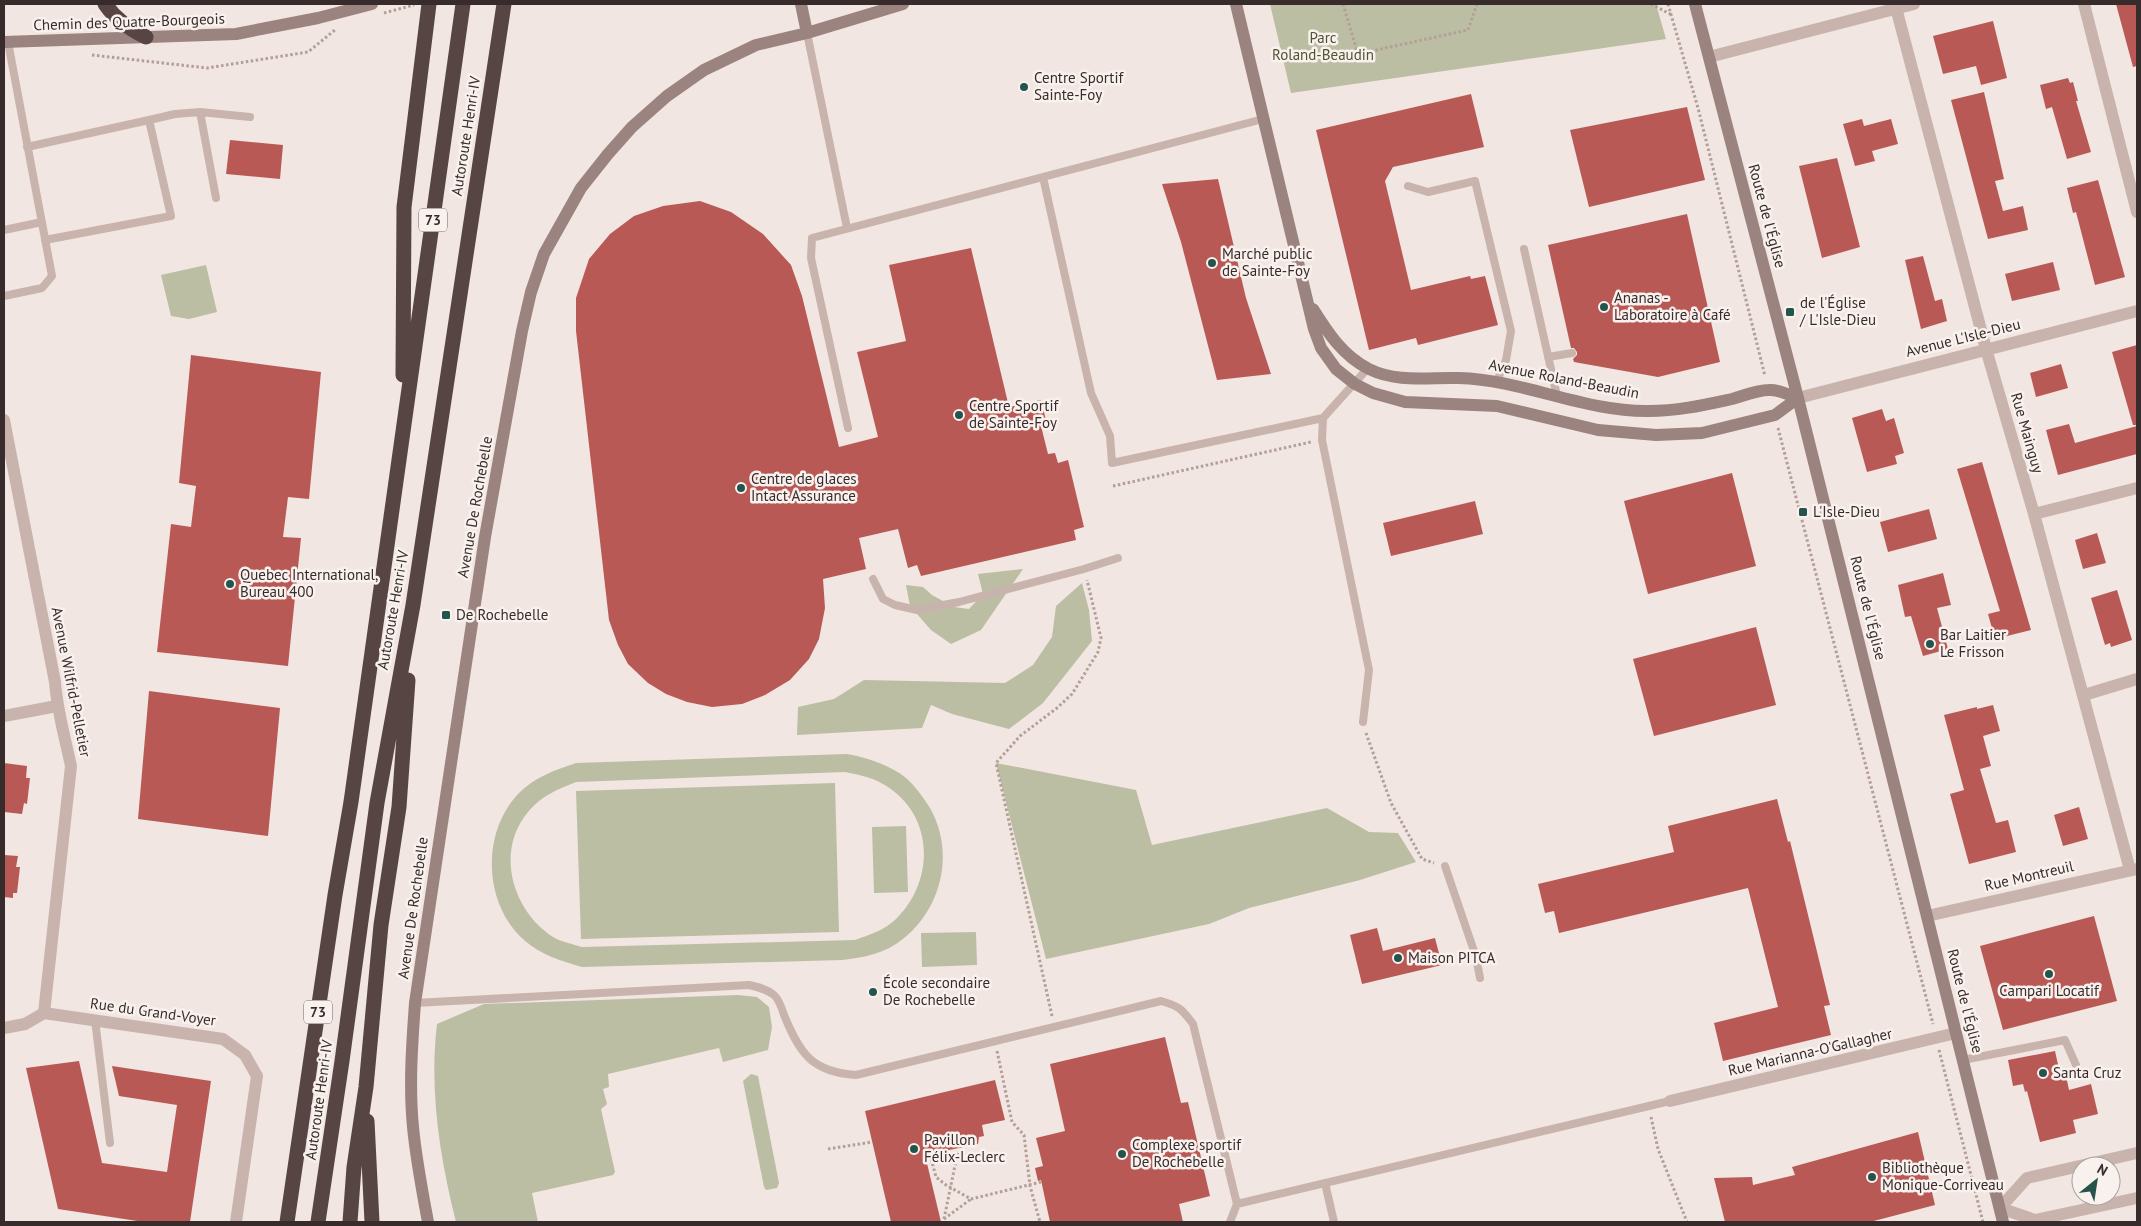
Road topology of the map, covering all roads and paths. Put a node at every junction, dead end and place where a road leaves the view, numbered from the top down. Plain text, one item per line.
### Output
1 (105, 4) edge
2 (417, 4) edge
3 (429, 4) edge
4 (463, 4) edge
5 (504, 4) edge
6 (801, 4) edge
7 (903, 4) edge
8 (1236, 4) edge
9 (1343, 4) edge
10 (1477, 4) edge
11 (1651, 4) edge
12 (1668, 4) edge
13 (1695, 4) edge
14 (1914, 4) edge
15 (2084, 4) edge
16 (1896, 6) edge
17 (375, 10) edge
18 (1672, 15) junction
19 (338, 27) dead end
20 (807, 33) junction
21 (146, 38) junction
22 (6, 42) edge
23 (91, 55) dead end
24 (1709, 57) junction
25 (200, 112) junction
26 (250, 117) dead end
27 (1263, 119) junction
28 (149, 120) junction
29 (27, 147) junction
30 (1043, 177) junction
31 (1408, 186) dead end
32 (216, 198) dead end
33 (2137, 212) edge
34 (42, 222) junction
35 (847, 228) junction
36 (4, 230) edge
37 (45, 240) junction
38 (1524, 249) dead end
39 (4, 296) edge
40 (1307, 301) junction
41 (2137, 311) edge
42 (1986, 349) junction
43 (1572, 354) dead end
44 (1548, 357) junction
45 (1368, 368) junction
46 (1497, 382) junction
47 (1355, 384) junction
48 (1769, 390) junction
49 (1557, 396) junction
50 (1798, 398) junction
51 (1775, 415) junction
52 (1322, 418) junction
53 (4, 420) edge
54 (848, 428) dead end
55 (402, 436) junction
56 (1322, 440) junction
57 (1113, 486) dead end
58 (2137, 488) edge
59 (2034, 514) junction
60 (1118, 558) dead end
61 (1084, 569) junction
62 (873, 579) dead end
63 (413, 605) junction
64 (2137, 679) edge
65 (2084, 695) junction
66 (57, 706) junction
67 (4, 716) edge
68 (1363, 722) joint
69 (1445, 866) joint
70 (2134, 869) edge
71 (1927, 916) junction
72 (1480, 978) dead end
73 (416, 1003) junction
74 (44, 1013) junction
75 (95, 1020) junction
76 (1054, 1027) junction
77 (4, 1028) edge
78 (1956, 1033) junction
79 (1936, 1039) junction
80 (994, 1040) junction
81 (1963, 1060) junction
82 (2076, 1066) dead end
83 (366, 1087) junction
84 (1670, 1101) joint
85 (1648, 1106) junction
86 (872, 1142) dead end
87 (110, 1144) dead end
88 (828, 1150) dead end
89 (958, 1151) dead end
90 (2137, 1153) edge
91 (930, 1154) dead end
92 (1042, 1182) dead end
93 (1325, 1183) junction
94 (1030, 1186) junction
95 (950, 1188) junction
96 (2137, 1198) edge
97 (971, 1199) junction
98 (1237, 1204) junction
99 (2000, 1208) junction
100 (236, 1222) edge
101 (287, 1222) edge
102 (318, 1222) edge
103 (350, 1222) edge
104 (372, 1222) edge
105 (428, 1222) edge
106 (1040, 1222) edge
107 (1230, 1222) edge
108 (1334, 1222) edge
109 (1687, 1222) edge
110 (1983, 1222) edge
111 (2003, 1222) edge

1 - 21 highway
2 - 17 path
3 - 55 highway
4 - 55 highway, Autoroute Henri-IV / 73
5 - 63 highway, Autoroute Henri-IV / 73
6 - 20 street
7 - 20 street, Avenue De Rochebelle
8 - 27 street, Avenue Roland-Beaudin
9 - 10 path
11 - 18 path
12 - 18 path
13 - 24 street, Route de l'Église
14 - 16 street
15 - 33 street
16 - 24 street
16 - 42 street, Rue Mainguy
17 - 21 street, Chemin des Quatre-Bourgeois
18 - 48 path
19 - 23 path
20 - 35 lane
20 - 73 street, Avenue De Rochebelle
21 - 22 street, Chemin des Quatre-Bourgeois
22 - 29 lane
24 - 50 street, Route de l'Église
25 - 26 lane
25 - 28 lane
25 - 32 lane
27 - 30 lane
27 - 40 street, Avenue Roland-Beaudin
28 - 29 lane
28 - 37 lane
29 - 34 lane
30 - 35 lane
30 - 52 lane
31 - 46 lane
34 - 36 lane
34 - 37 lane
35 - 54 lane
37 - 39 lane
38 - 44 lane
40 - 45 street, Avenue Roland-Beaudin
40 - 47 street, Avenue Roland-Beaudin
41 - 42 street, Avenue L'Isle-Dieu
42 - 50 street, Avenue L'Isle-Dieu
42 - 59 street, Rue Mainguy
43 - 44 lane
44 - 49 lane
45 - 46 street, Avenue Roland-Beaudin
45 - 47 lane
46 - 49 street, Avenue Roland-Beaudin
47 - 51 street, Avenue Roland-Beaudin
47 - 52 lane
48 - 49 street, Avenue Roland-Beaudin
48 - 50 street, Avenue Roland-Beaudin
50 - 51 street, Avenue Roland-Beaudin
50 - 71 street, Route de l'Église
51 - 79 path
52 - 56 lane
53 - 66 street, Avenue Wilfrid-Pelletier
55 - 101 highway, Autoroute Henri-IV / 73
56 - 57 path
56 - 68 lane
58 - 59 street
59 - 65 street, Rue Mainguy
60 - 61 lane
61 - 62 lane
61 - 76 path
63 - 83 highway
63 - 102 highway, Autoroute Henri-IV / 73
64 - 65 street
65 - 70 street, Rue Mainguy
66 - 67 street
66 - 74 street, Avenue Wilfrid-Pelletier
68 - 69 path
69 - 72 lane
70 - 71 street, Rue Montreuil
71 - 78 street, Route de l'Église
73 - 80 lane
73 - 105 street, Avenue De Rochebelle
74 - 75 street, Rue du Grand-Voyer
74 - 77 street
75 - 87 lane
75 - 100 street, Rue du Grand-Voyer
76 - 80 lane
76 - 98 lane
78 - 79 street, Rue Marianna-O'Gallagher
78 - 81 street, Route de l'Église
79 - 84 street, Rue Marianna-O'Gallagher
79 - 110 path
80 - 94 path
81 - 82 lane
81 - 99 street, Route de l'Église
83 - 103 highway
83 - 104 highway
84 - 85 lane
85 - 93 lane
85 - 109 path
86 - 88 path
89 - 95 path
90 - 99 street
91 - 95 path
92 - 94 path
93 - 98 lane
93 - 108 lane
94 - 97 path
94 - 106 path
95 - 97 path
95 - 97 path
96 - 99 street
98 - 107 lane
99 - 111 street, Route de l'Église

